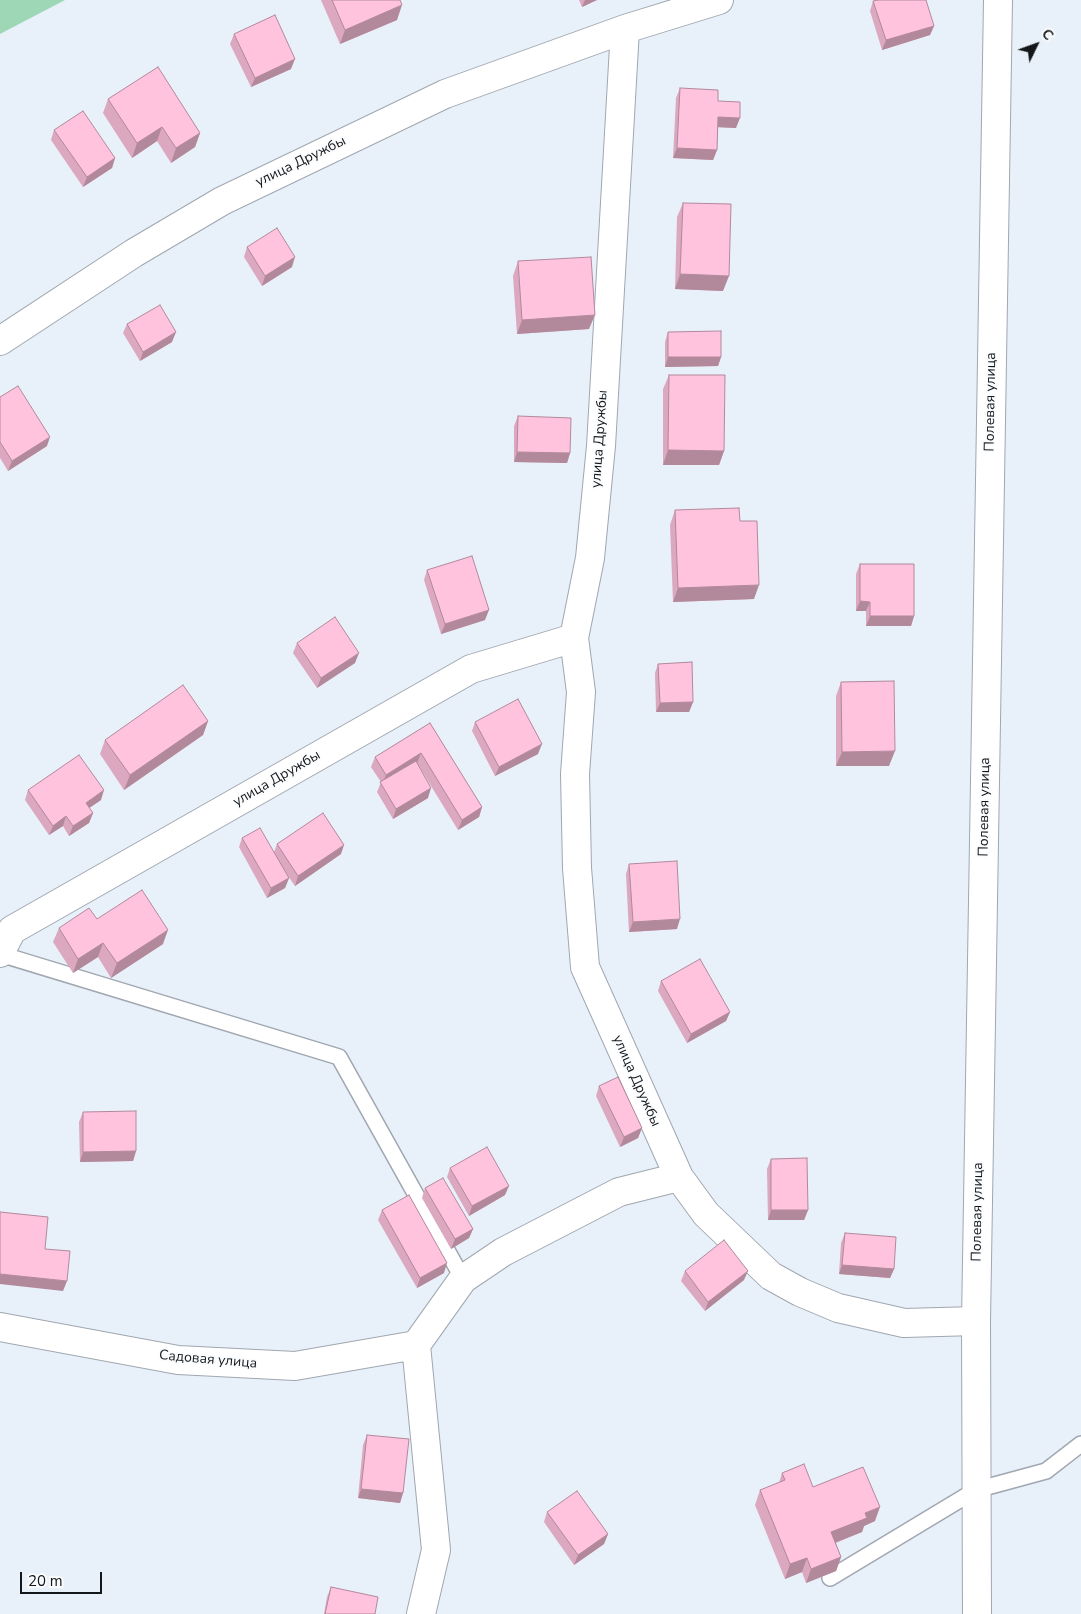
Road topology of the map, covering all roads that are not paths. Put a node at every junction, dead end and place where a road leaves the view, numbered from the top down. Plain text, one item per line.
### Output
1 (719, 0) edge
2 (998, 0) edge
3 (625, 29) junction
4 (0, 341) edge
5 (574, 638) junction
6 (3, 937) edge
7 (679, 1177) junction
8 (464, 1279) junction
9 (976, 1322) junction
10 (0, 1327) edge
11 (416, 1345) junction
12 (1081, 1444) edge
13 (976, 1490) junction
14 (830, 1578) edge
15 (420, 1614) edge
16 (976, 1614) edge

1 - 3 street, улица Дружбы
2 - 9 street, Полевая улица
3 - 4 street, улица Дружбы
3 - 5 street, улица Дружбы
5 - 6 street, улица Дружбы
5 - 7 street, улица Дружбы
6 - 8 lane
7 - 8 street
7 - 9 street, улица Дружбы
8 - 11 street
9 - 13 street, Полевая улица
10 - 11 street, Садовая улица
11 - 15 street
12 - 13 lane
13 - 14 lane
13 - 16 street, Полевая улица

